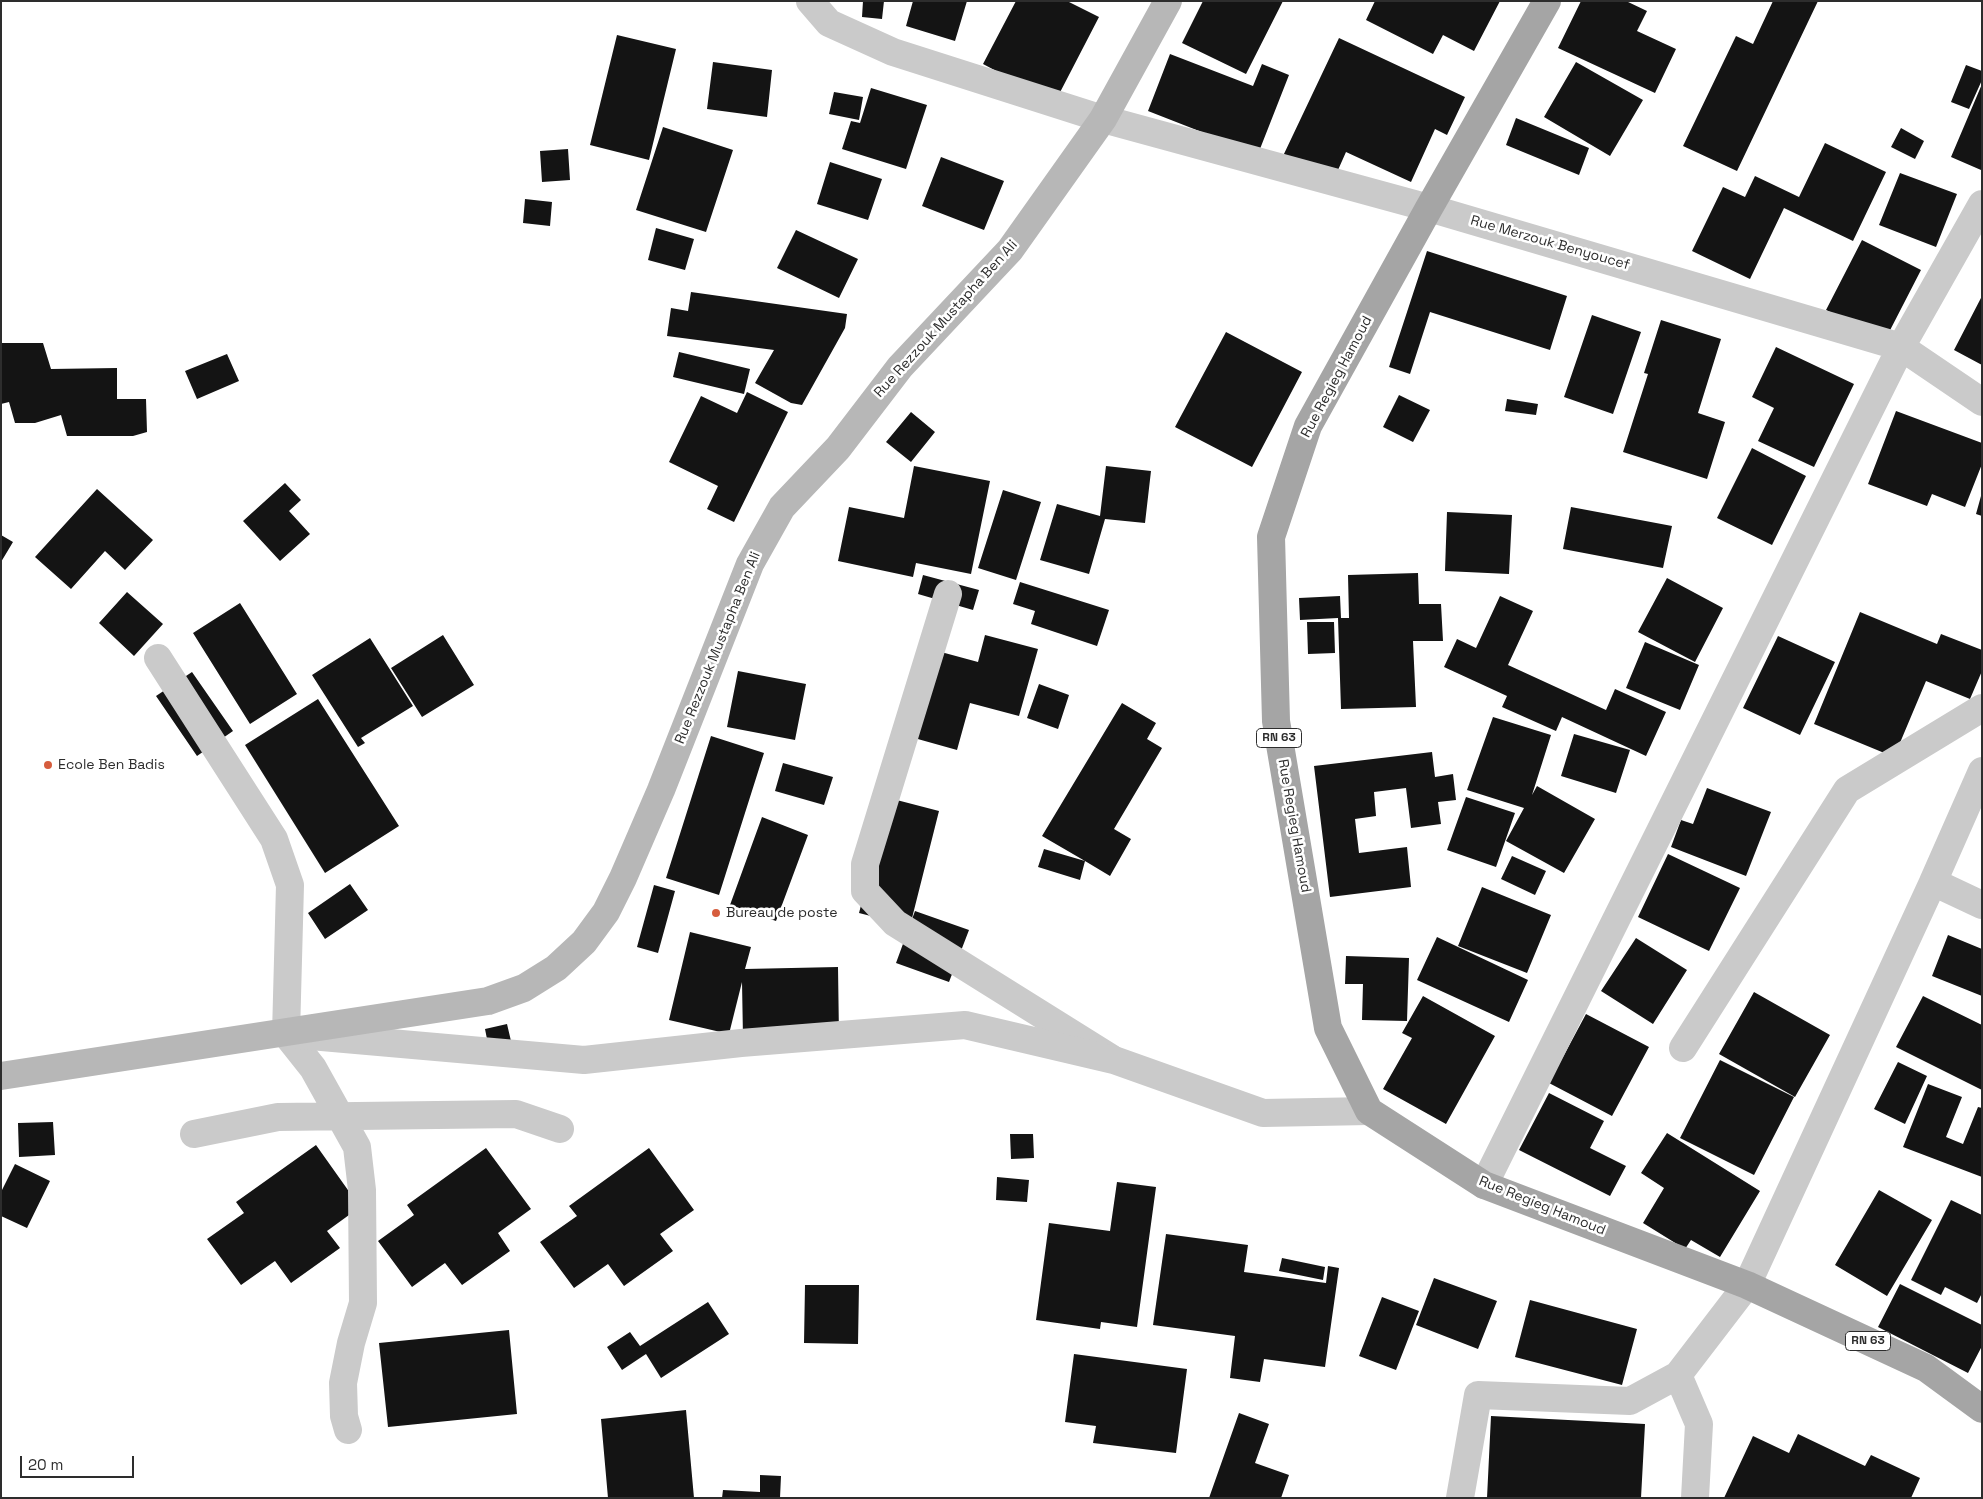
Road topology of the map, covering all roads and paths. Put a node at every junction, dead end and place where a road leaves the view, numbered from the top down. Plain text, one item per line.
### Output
1 (810, 1) edge
2 (1168, 1) edge
3 (1547, 1) edge
4 (1103, 119) junction
5 (1982, 204) edge
6 (1428, 208) junction
7 (1902, 347) junction
8 (1982, 402) edge
9 (948, 594) dead end
10 (158, 658) dead end
11 (1982, 708) edge
12 (1982, 770) edge
13 (1933, 882) junction
14 (1982, 906) edge
15 (286, 1034) junction
16 (1683, 1048) dead end
17 (1114, 1060) junction
18 (1, 1076) edge
19 (1369, 1111) junction
20 (340, 1117) junction
21 (560, 1129) dead end
22 (194, 1134) dead end
23 (1484, 1185) junction
24 (1747, 1286) junction
25 (1678, 1376) junction
26 (1982, 1409) edge
27 (348, 1430) dead end
28 (1460, 1498) edge
29 (1695, 1498) edge

1 - 4 street, Rue Merzouk Benyoucef
2 - 4 main road, Rue Rezzouk Mustapha Ben Ali
3 - 6 main road, Rue Regieg Hamoud / RN 63
4 - 6 street, Rue Merzouk Benyoucef
4 - 15 main road, Rue Rezzouk Mustapha Ben Ali
5 - 7 street
6 - 7 street, Rue Merzouk Benyoucef
6 - 19 main road, Rue Regieg Hamoud / RN 63
7 - 8 street, Rue Merzouk Benyoucef
7 - 23 street
9 - 17 street
10 - 15 street
11 - 16 street
12 - 13 street
13 - 14 street
13 - 24 street
15 - 17 street
15 - 18 main road, Rue Rezzouk Mustapha Ben Ali
15 - 20 street
17 - 19 street
19 - 23 main road, Rue Regieg Hamoud / RN 63
20 - 21 street
20 - 22 street
20 - 27 street
23 - 24 main road, Rue Regieg Hamoud / RN 63
24 - 25 street
24 - 26 main road, RN 63
25 - 28 street
25 - 29 street

